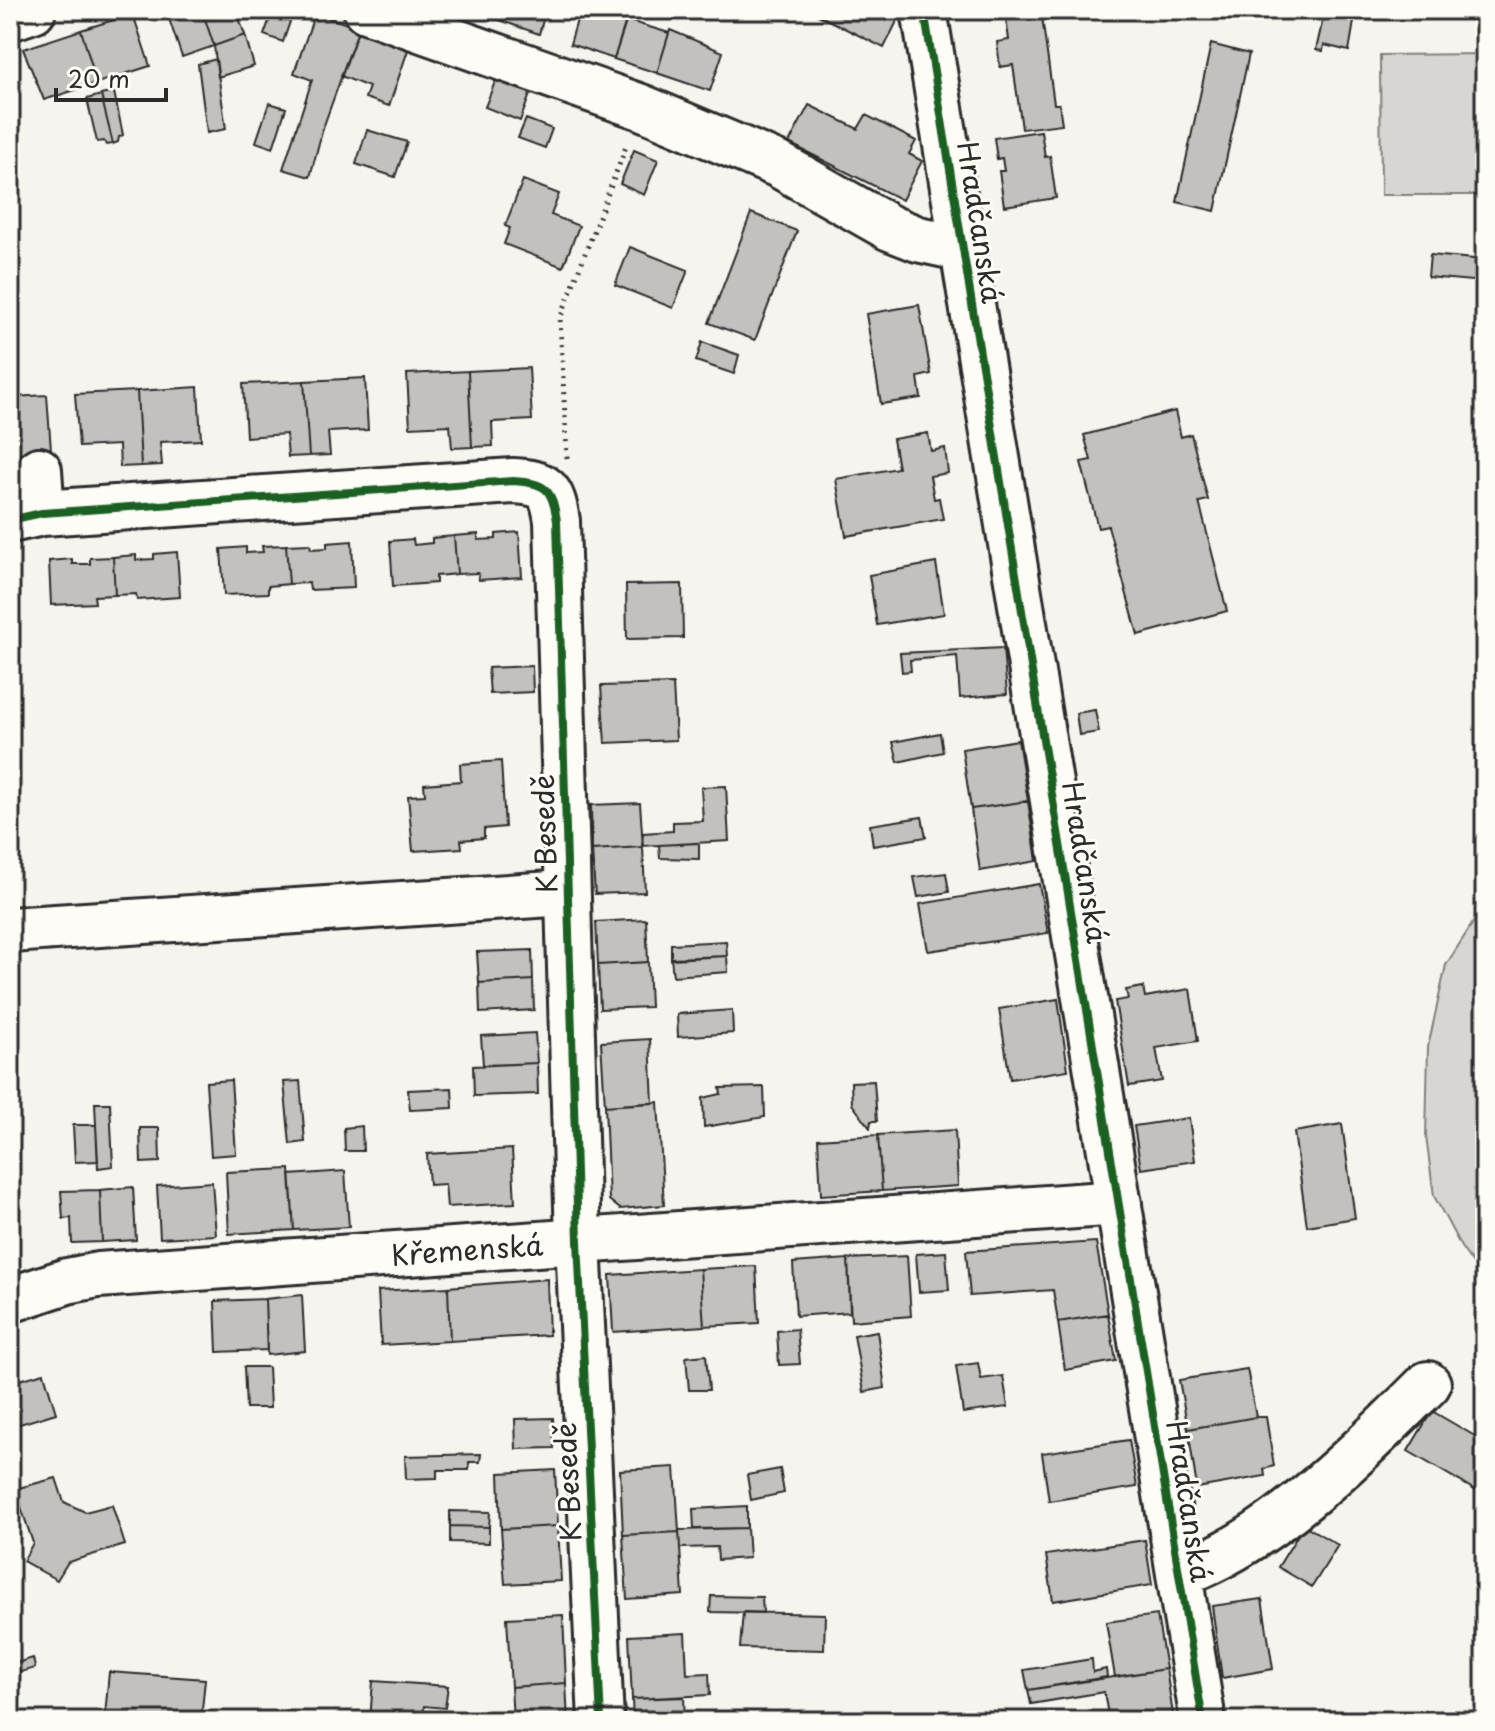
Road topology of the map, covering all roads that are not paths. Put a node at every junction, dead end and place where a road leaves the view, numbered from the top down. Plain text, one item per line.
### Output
1 (366, 10) edge
2 (924, 10) edge
3 (964, 249) junction
4 (39, 470) dead end
5 (26, 516) edge
6 (567, 893) junction
7 (10, 930) edge
8 (1119, 1203) junction
9 (578, 1241) junction
10 (10, 1300) edge
11 (1428, 1384) dead end
12 (1179, 1574) junction
13 (601, 1721) edge
14 (1203, 1721) edge

1 - 3 street
2 - 3 street, Hradčanská
3 - 8 street, Hradčanská
4 - 5 street
5 - 6 street, K Besedě
6 - 7 street, K Besedě
6 - 9 street, K Besedě
8 - 9 street, Křemenská
8 - 12 street, Hradčanská
9 - 10 street, Křemenská
9 - 13 street, K Besedě
11 - 12 street
12 - 14 street, Hradčanská

